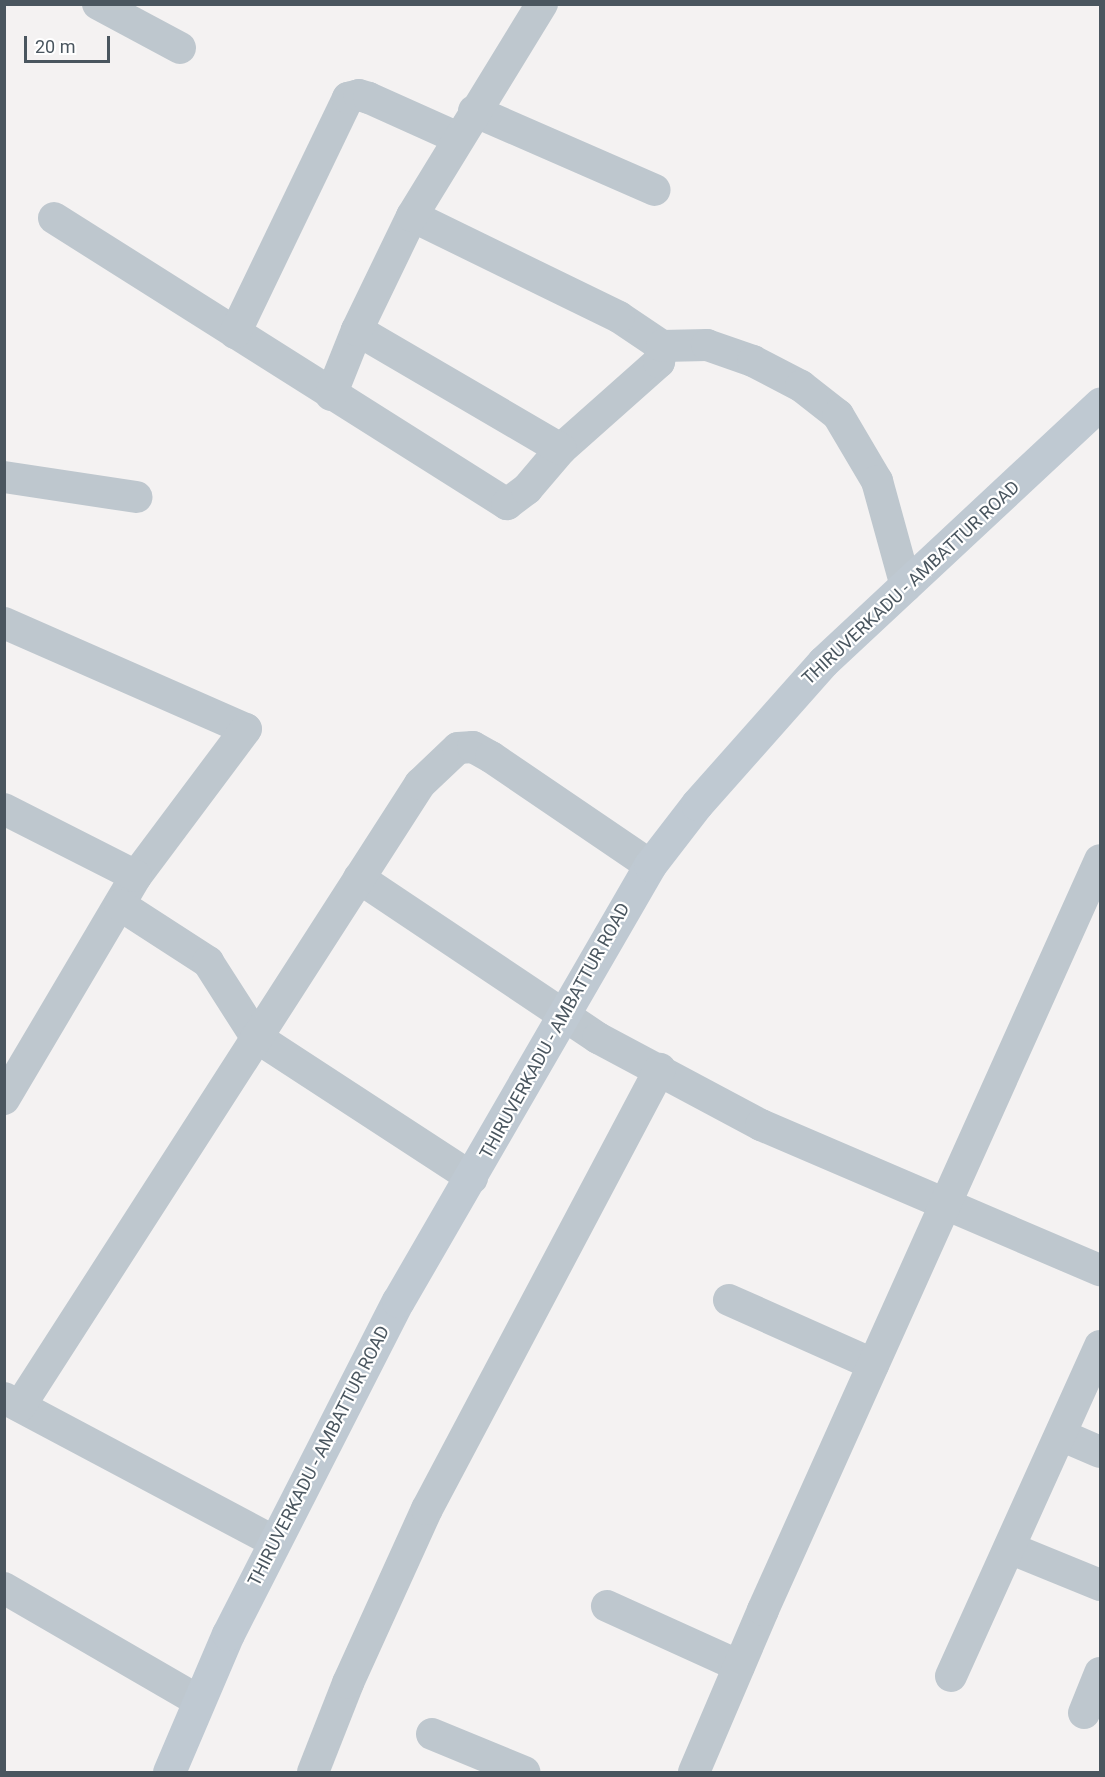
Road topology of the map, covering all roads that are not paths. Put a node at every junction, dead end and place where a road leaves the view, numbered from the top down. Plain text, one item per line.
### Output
1 (98, 4) edge
2 (542, 4) edge
3 (180, 48) dead end
4 (474, 111) junction
5 (458, 138) junction
6 (655, 190) dead end
7 (412, 216) junction
8 (54, 218) dead end
9 (357, 330) junction
10 (235, 333) junction
11 (662, 346) junction
12 (332, 395) junction
13 (1100, 407) edge
14 (561, 449) junction
15 (4, 477) edge
16 (137, 497) dead end
17 (906, 586) junction
18 (4, 623) edge
19 (4, 809) edge
20 (1101, 860) edge
21 (650, 865) junction
22 (136, 876) junction
23 (359, 878) junction
24 (120, 904) junction
25 (1090, 911) edge
26 (563, 1013) junction
27 (256, 1037) junction
28 (660, 1069) junction
29 (4, 1099) edge
30 (472, 1178) junction
31 (945, 1205) junction
32 (1101, 1270) edge
33 (729, 1300) dead end
34 (1101, 1346) edge
35 (873, 1364) junction
36 (12, 1402) edge
37 (1063, 1436) junction
38 (1101, 1452) edge
39 (275, 1542) junction
40 (1012, 1549) junction
41 (1101, 1585) edge
42 (4, 1588) edge
43 (608, 1606) dead end
44 (739, 1666) junction
45 (1101, 1673) edge
46 (951, 1676) dead end
47 (197, 1700) junction
48 (1084, 1713) dead end
49 (432, 1734) dead end
50 (169, 1773) edge
51 (313, 1773) edge
52 (524, 1773) edge
53 (694, 1773) edge

1 - 3 street
2 - 4 street
4 - 5 street
4 - 6 street
5 - 7 street
5 - 10 street
7 - 9 street
7 - 11 street
8 - 10 street
9 - 12 street
9 - 14 street
10 - 12 street
11 - 14 street
11 - 17 street
12 - 14 street
13 - 17 main road, THIRUVERKADU - AMBATTUR ROAD
15 - 16 street
17 - 21 main road, THIRUVERKADU - AMBATTUR ROAD
18 - 22 street
19 - 22 street
20 - 25 street
21 - 23 street
21 - 26 main road, THIRUVERKADU - AMBATTUR ROAD
22 - 24 street
23 - 26 street
23 - 27 street
24 - 27 street
24 - 29 street
25 - 31 street
26 - 28 street
26 - 30 main road, THIRUVERKADU - AMBATTUR ROAD
27 - 30 street
27 - 36 street
28 - 31 street
28 - 51 street
30 - 39 main road, THIRUVERKADU - AMBATTUR ROAD
31 - 32 street
31 - 35 street
33 - 35 street
34 - 37 street
35 - 44 street
36 - 39 street
37 - 38 street
37 - 40 street
39 - 47 main road, THIRUVERKADU - AMBATTUR ROAD
40 - 41 street
40 - 46 street
42 - 47 street
43 - 44 street
44 - 53 street
45 - 48 street
47 - 50 main road, THIRUVERKADU - AMBATTUR ROAD
49 - 52 street

